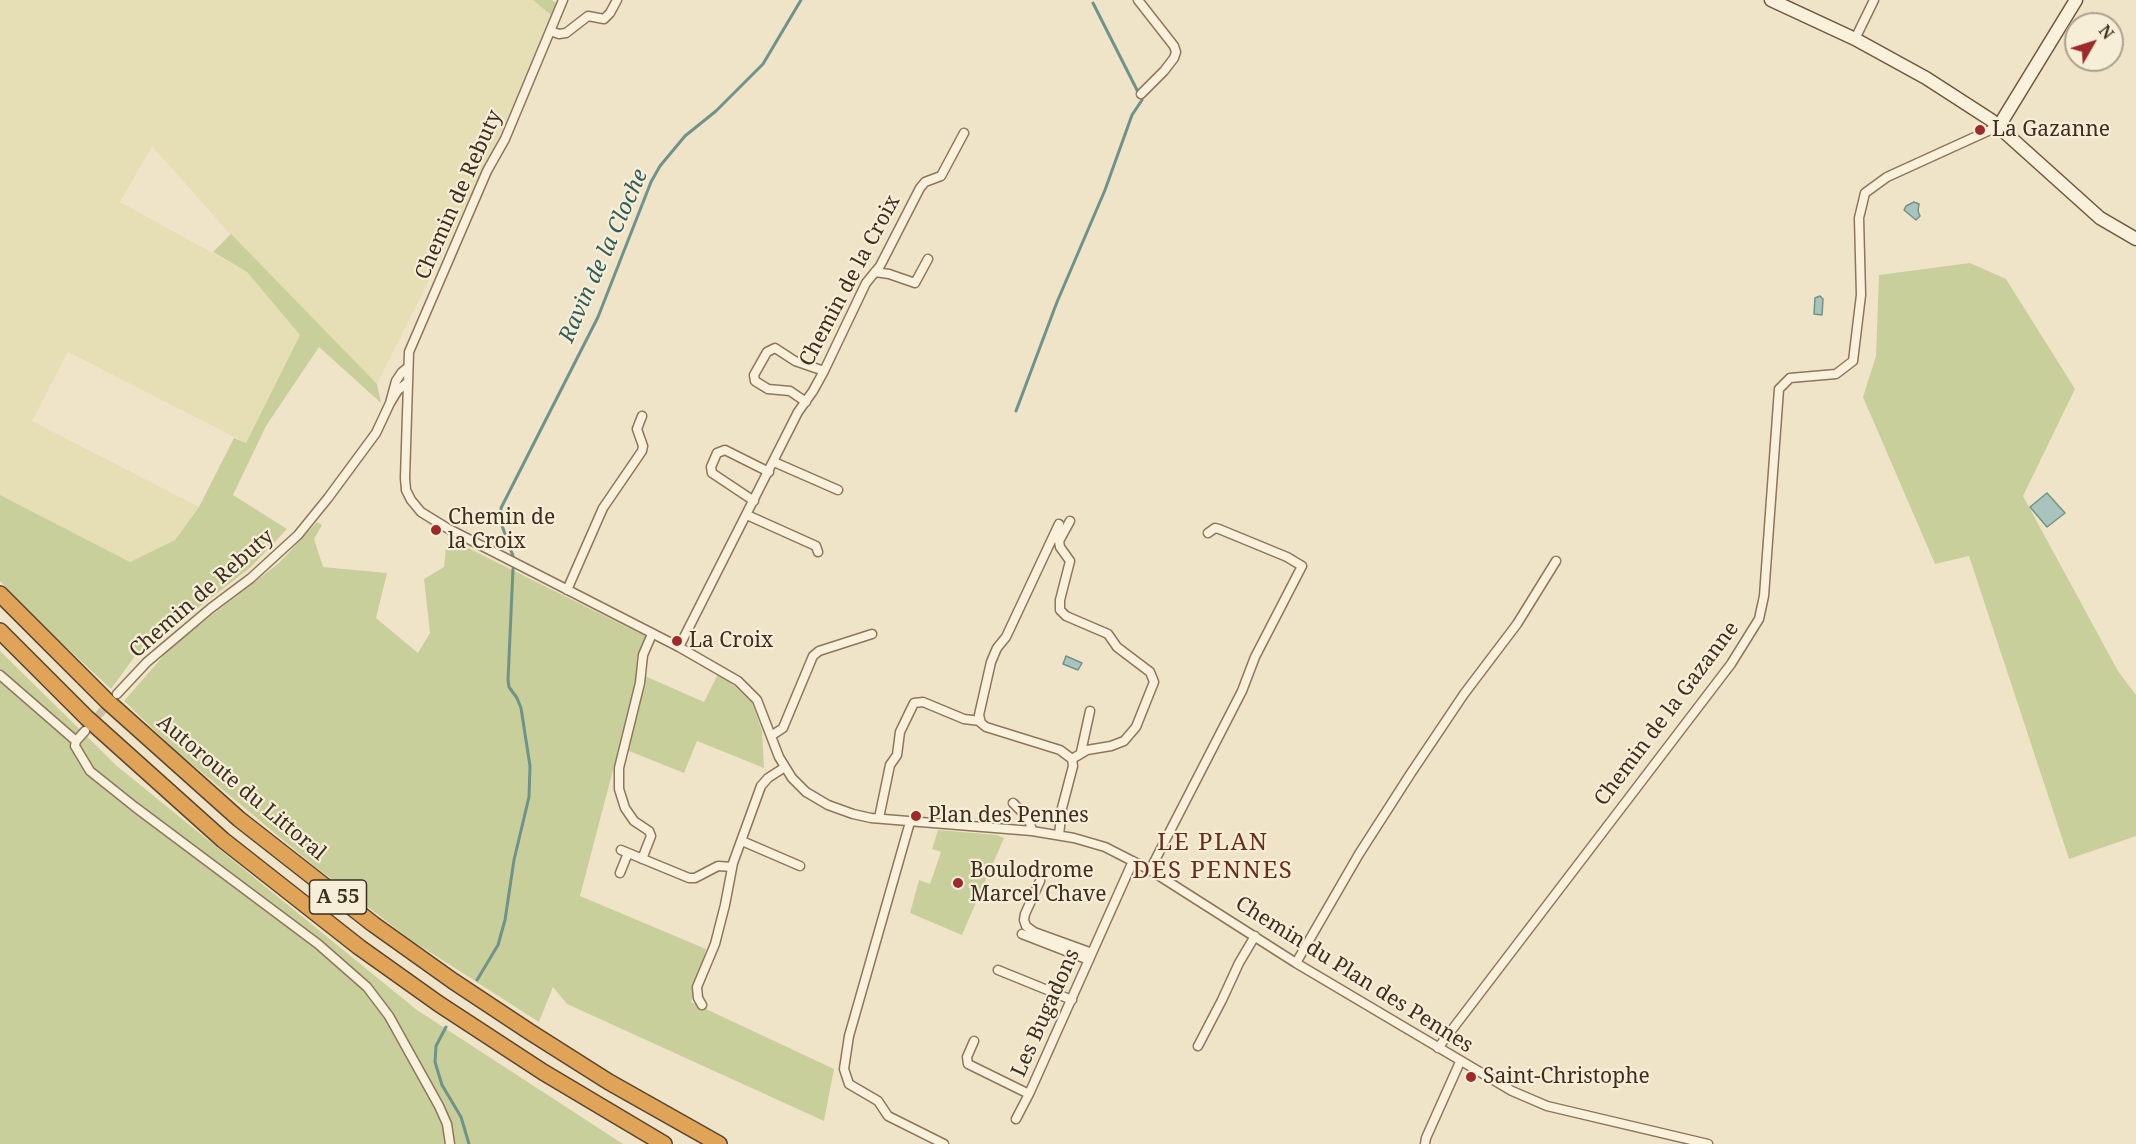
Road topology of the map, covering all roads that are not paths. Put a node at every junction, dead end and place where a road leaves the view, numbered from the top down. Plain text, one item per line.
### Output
1 (563, 0) edge
2 (617, 0) edge
3 (1138, 0) edge
4 (1771, 0) edge
5 (1874, 0) edge
6 (2076, 0) edge
7 (550, 31) junction
8 (1855, 39) junction
9 (1141, 94) dead end
10 (1999, 126) junction
11 (964, 133) dead end
12 (2136, 239) edge
13 (928, 259) dead end
14 (876, 272) junction
15 (407, 368) junction
16 (824, 371) junction
17 (407, 383) junction
18 (806, 402) junction
19 (390, 403) junction
20 (642, 416) dead end
21 (774, 462) junction
22 (769, 472) junction
23 (838, 490) dead end
24 (754, 501) junction
25 (747, 514) junction
26 (1070, 520) dead end
27 (1059, 524) dead end
28 (1208, 533) dead end
29 (818, 552) dead end
30 (1556, 561) dead end
31 (567, 590) junction
32 (0, 594) edge
33 (0, 631) edge
34 (652, 634) junction
35 (872, 634) dead end
36 (679, 647) junction
37 (0, 675) edge
38 (117, 694) tunnel mouth
39 (1090, 711) dead end
40 (980, 721) junction
41 (85, 731) tunnel mouth
42 (771, 736) junction
43 (76, 741) junction
44 (1081, 752) junction
45 (1072, 759) junction
46 (785, 767) junction
47 (1013, 803) dead end
48 (879, 818) junction
49 (910, 822) junction
50 (1032, 831) junction
51 (1059, 835) junction
52 (742, 841) junction
53 (642, 859) junction
54 (1133, 861) junction
55 (800, 866) dead end
56 (732, 867) junction
57 (1149, 870) junction
58 (620, 873) dead end
59 (1040, 881) dead end
60 (1022, 934) dead end
61 (1255, 936) junction
62 (1091, 957) junction
63 (1296, 963) junction
64 (998, 970) dead end
65 (1072, 1000) junction
66 (702, 1005) dead end
67 (974, 1041) dead end
68 (1198, 1046) dead end
69 (1438, 1048) junction
70 (1460, 1062) junction
71 (1029, 1094) junction
72 (1016, 1119) dead end
73 (450, 1144) edge
74 (664, 1144) edge
75 (719, 1144) edge
76 (944, 1144) edge
77 (1425, 1144) edge
78 (1708, 1144) edge

1 - 7 street, Chemin de Rebuty
2 - 7 street
3 - 9 street
4 - 8 main road
5 - 8 street
6 - 10 main road
7 - 15 street, Chemin de Rebuty
8 - 10 main road
10 - 12 main road
10 - 69 street, Chemin de la Gazanne
11 - 14 street, Chemin de la Croix
13 - 14 street
14 - 16 street, Chemin de la Croix
15 - 17 street, Chemin du Plan des Pennes
15 - 19 street, Chemin de Rebuty
16 - 18 street, Chemin de la Croix
16 - 18 street
17 - 19 street, Chemin de Rebuty
17 - 31 street, Chemin du Plan des Pennes
18 - 21 street, Chemin de la Croix
19 - 38 street, Chemin de Rebuty
20 - 31 street
21 - 22 street, Chemin de la Croix
21 - 23 street
22 - 24 street, Chemin de la Croix
22 - 24 street
24 - 25 street, Chemin de la Croix
25 - 29 street
25 - 36 street, Chemin de la Croix
26 - 44 street
27 - 40 street
28 - 57 street
30 - 63 street
31 - 34 street, Chemin du Plan des Pennes
32 - 75 highway, Autoroute du Littoral / A 55
33 - 74 highway, A 55
34 - 36 street, Chemin du Plan des Pennes
34 - 53 street
35 - 42 street
36 - 42 street, Chemin du Plan des Pennes
37 - 43 street
39 - 44 street
40 - 45 street
40 - 48 street
41 - 43 street
42 - 46 street, Chemin du Plan des Pennes
43 - 73 street
44 - 45 street
45 - 51 street
46 - 48 street, Chemin du Plan des Pennes
46 - 52 street
47 - 50 street
48 - 49 street, Chemin du Plan des Pennes
49 - 50 street, Chemin du Plan des Pennes
49 - 76 street
50 - 51 street, Chemin du Plan des Pennes
51 - 54 street, Chemin du Plan des Pennes
52 - 55 street
52 - 56 street
53 - 56 street
53 - 58 street
54 - 57 street, Chemin du Plan des Pennes
54 - 62 street, Les Bugadons
56 - 66 street
57 - 61 street, Chemin du Plan des Pennes
59 - 62 street
60 - 62 street
61 - 63 street, Chemin du Plan des Pennes
61 - 68 street
62 - 65 street, Les Bugadons
63 - 69 street, Chemin du Plan des Pennes
64 - 65 street
65 - 71 street, Les Bugadons
67 - 71 street, Les Bugadons
69 - 70 street, Chemin du Plan des Pennes
70 - 77 street
70 - 78 street, Chemin du Plan des Pennes
71 - 72 street

